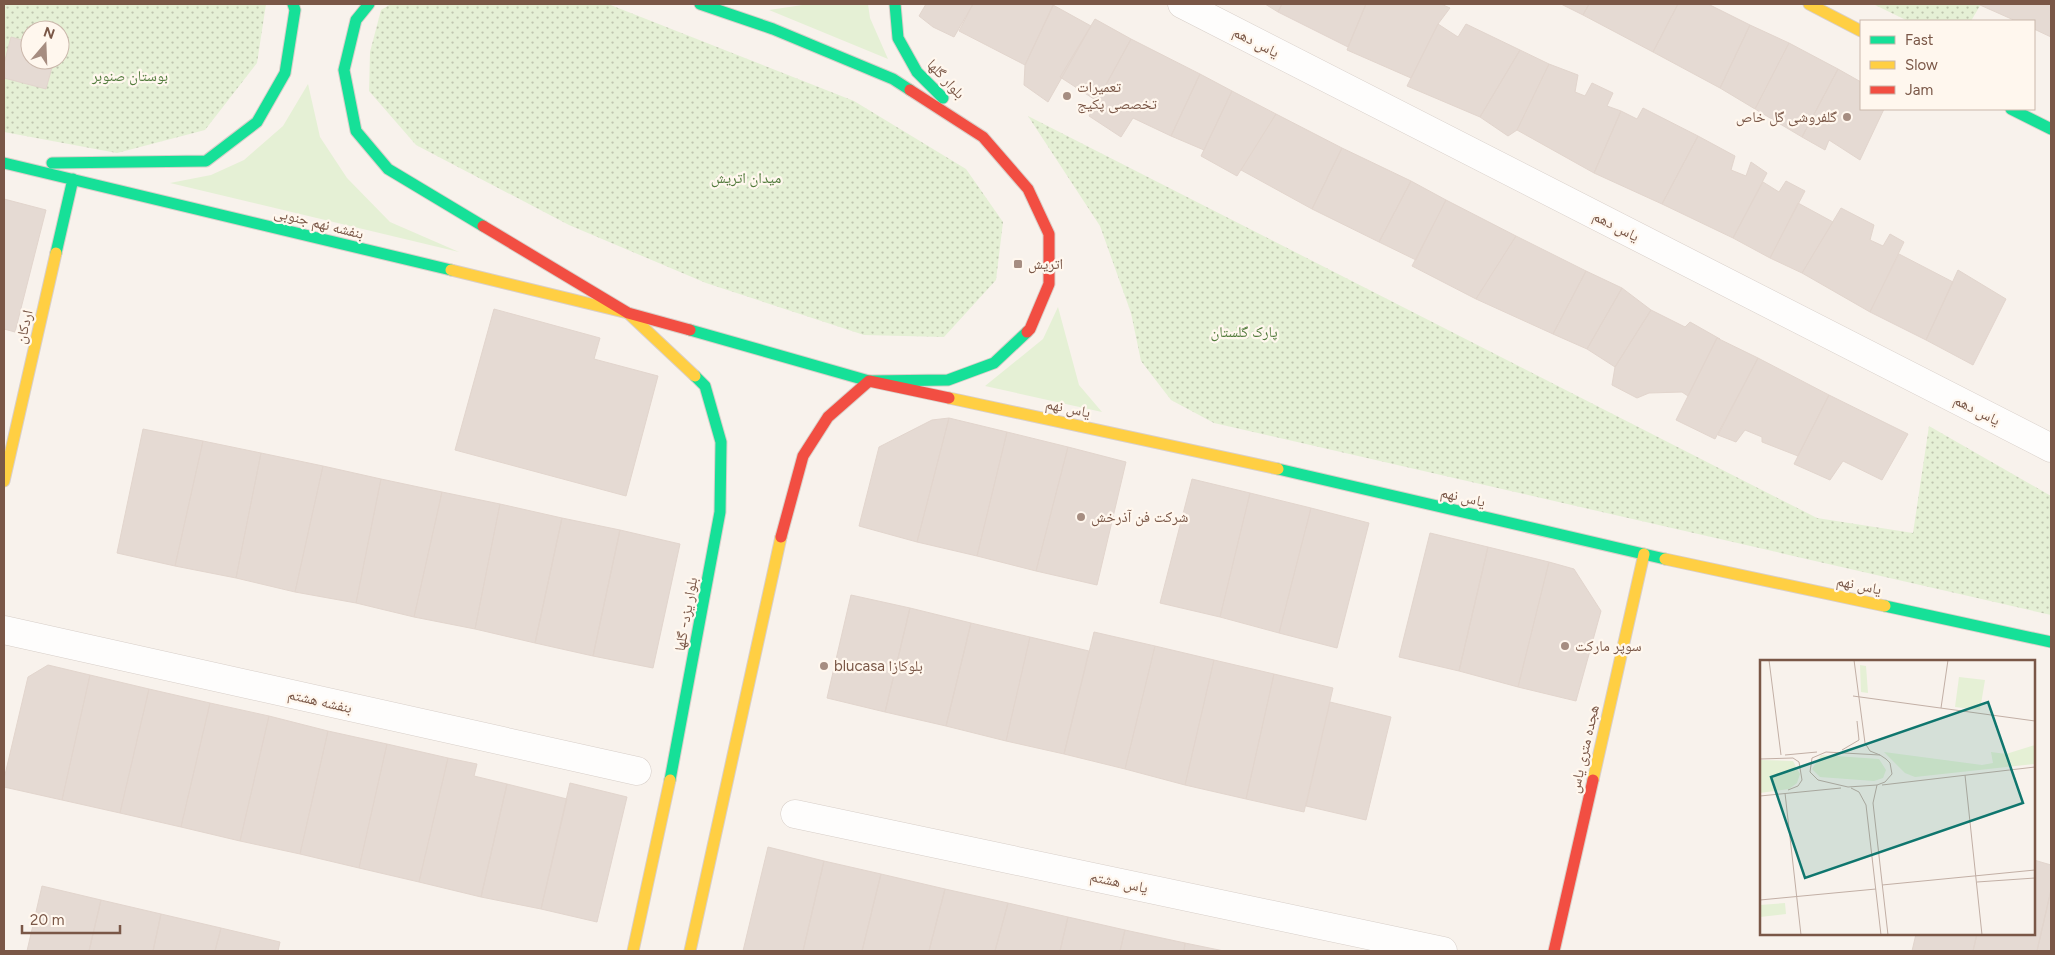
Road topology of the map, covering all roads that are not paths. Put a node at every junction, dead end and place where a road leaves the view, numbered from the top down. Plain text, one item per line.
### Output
1 (293, 4) edge
2 (369, 4) edge
3 (700, 4) edge
4 (895, 4) edge
5 (1182, 4) edge
6 (1809, 4) edge
7 (1860, 30) edge
8 (2013, 110) edge
9 (2051, 129) edge
10 (983, 138) junction
11 (6, 164) edge
12 (73, 179) junction
13 (628, 313) junction
14 (869, 381) junction
15 (2051, 448) edge
16 (4, 481) edge
17 (1644, 554) junction
18 (4, 630) edge
19 (2051, 642) edge
20 (637, 771) dead end
21 (795, 814) dead end
22 (633, 951) edge
23 (690, 951) edge
24 (1443, 951) edge
25 (1554, 951) edge

1 - 11 main road
2 - 13 main road
3 - 10 main road
4 - 10 main road, بلوار گلها
5 - 15 street, یاس دهم
6 - 7 main road
8 - 9 main road
10 - 14 main road
11 - 12 main road, بنفشه نهم جنوبی
12 - 13 main road, بنفشه نهم جنوبی
12 - 16 main road, اردکان
13 - 14 main road
13 - 22 main road, بلوار یزد- گلها
14 - 17 main road, یاس نهم
14 - 23 main road
17 - 19 main road, یاس نهم
17 - 25 main road, هجده متری یاس
18 - 20 street, بنفشه هشتم
21 - 24 street, یاس هشتم

